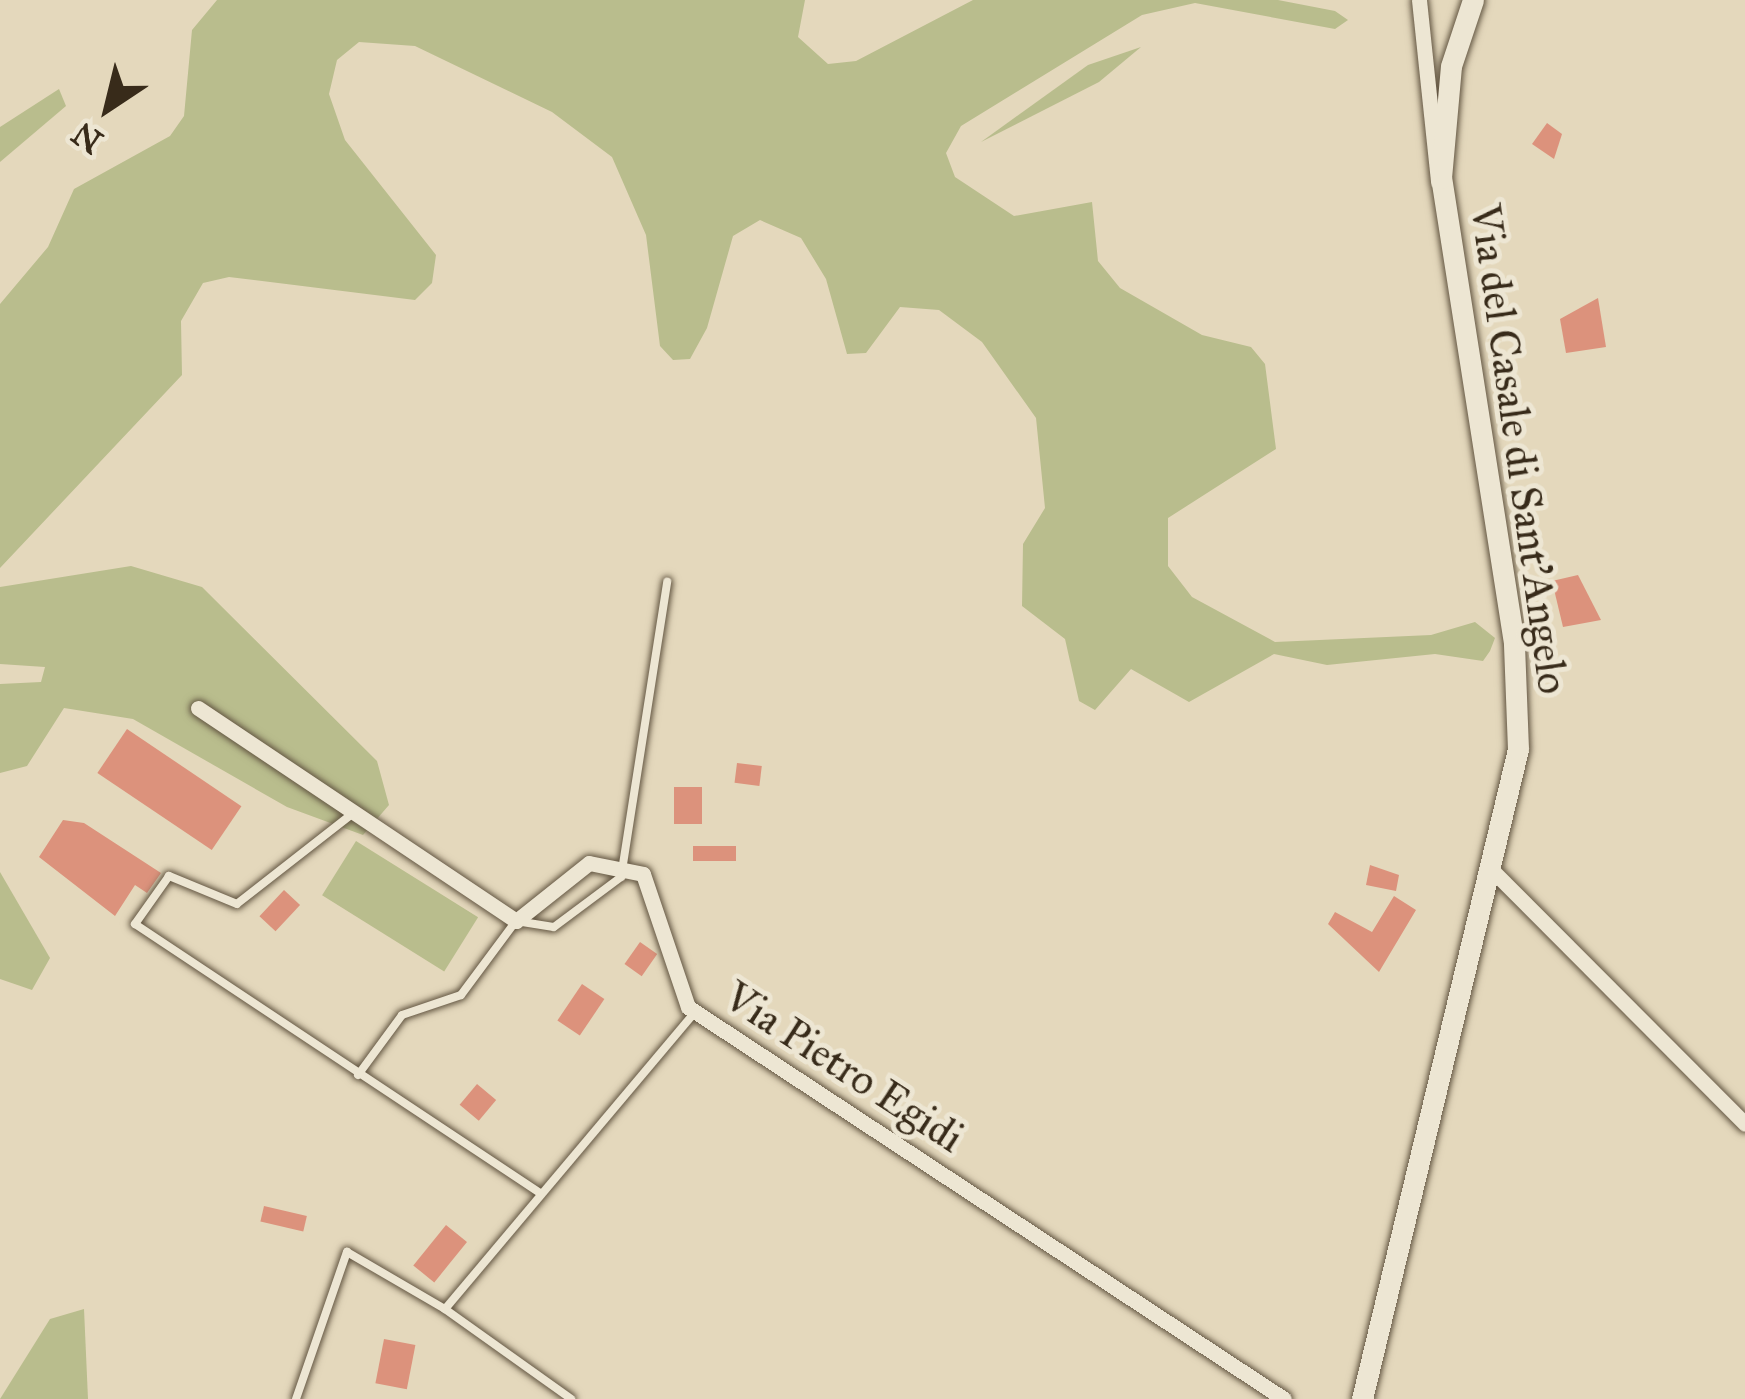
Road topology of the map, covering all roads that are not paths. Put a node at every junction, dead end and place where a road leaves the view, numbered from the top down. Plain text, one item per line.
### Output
1 (1419, 0) edge
2 (1473, 0) edge
3 (1442, 196) junction
4 (667, 582) dead end
5 (198, 708) dead end
6 (352, 814) junction
7 (626, 867) junction
8 (1496, 873) junction
9 (516, 920) junction
10 (695, 1012) junction
11 (358, 1075) junction
12 (1745, 1124) edge
13 (539, 1193) junction
14 (446, 1309) junction
15 (296, 1399) edge
16 (571, 1399) edge
17 (1284, 1399) edge
18 (1362, 1399) edge

1 - 3 street
2 - 3 main road, Via del Casale di Sant'Angelo
3 - 8 main road, Via del Casale di Sant'Angelo
4 - 7 lane
5 - 6 street
6 - 9 street
6 - 11 lane
7 - 9 street
7 - 9 lane
7 - 10 street, Via Pietro Egidi
8 - 12 street
8 - 18 main road, Via del Casale di Sant'Angelo
9 - 11 lane
10 - 13 lane
10 - 17 street, Via Pietro Egidi
11 - 13 lane
13 - 14 lane
14 - 15 lane
14 - 16 lane

